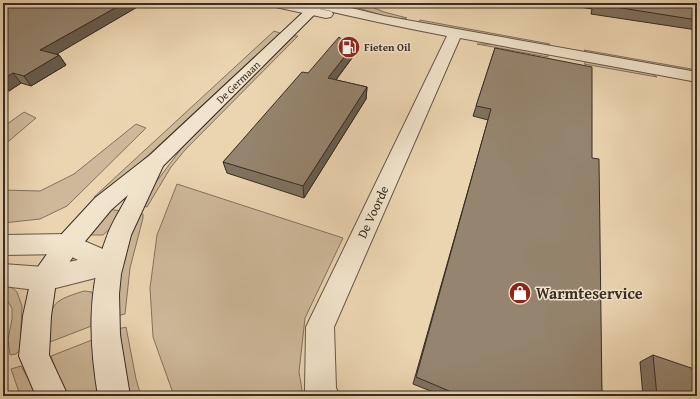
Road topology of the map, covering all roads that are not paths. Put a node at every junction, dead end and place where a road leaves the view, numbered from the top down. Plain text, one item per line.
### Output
1 (274, 3) edge
2 (315, 5) edge
3 (455, 33) junction
4 (697, 77) edge
5 (157, 160) junction
6 (68, 244) junction
7 (3, 245) edge
8 (110, 264) junction
9 (3, 275) edge
10 (44, 279) junction
11 (52, 396) edge
12 (114, 396) edge
13 (324, 396) edge

1 - 2 street
2 - 3 street
2 - 5 street, De Germaan
3 - 4 street
3 - 13 street, De Voorde
5 - 6 street, De Germaan
5 - 8 street, De Germaan
6 - 7 street
6 - 8 street
6 - 10 street, De Germaan
8 - 10 street
8 - 12 street, De Germaan
9 - 10 street
10 - 11 street

